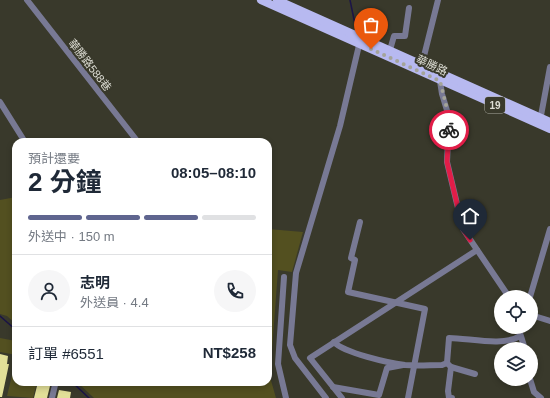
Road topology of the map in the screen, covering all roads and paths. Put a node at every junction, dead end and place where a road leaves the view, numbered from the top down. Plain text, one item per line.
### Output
1 (27, 0) edge
2 (261, 0) edge
3 (277, 0) edge
4 (438, 0) edge
5 (409, 8) dead end
6 (360, 40) junction
7 (390, 50) junction
8 (550, 67) edge
9 (421, 68) junction
10 (441, 77) junction
11 (0, 102) edge
12 (540, 121) junction
13 (550, 122) edge
14 (550, 129) edge
15 (22, 138) edge
16 (135, 138) edge
17 (360, 222) dead end
18 (550, 229) edge
19 (477, 250) junction
20 (284, 277) dead end
21 (503, 290) edge
22 (532, 290) edge
23 (398, 303) junction
24 (538, 317) edge
25 (550, 321) edge
26 (520, 336) joint
27 (334, 342) junction
28 (522, 342) edge
29 (404, 364) junction
30 (415, 365) junction
31 (449, 365) junction
32 (475, 374) dead end
33 (55, 386) dead end
34 (532, 386) edge
35 (333, 387) junction
36 (52, 398) edge
37 (286, 398) edge
38 (326, 398) edge
39 (342, 398) edge
40 (408, 398) edge
41 (452, 398) edge
42 (541, 398) edge

1 - 16 street, 華勝路588巷
2 - 6 main road, 華勝路 / 19
3 - 6 main road, 華勝路 / 19
4 - 9 street
5 - 7 street
6 - 7 main road, 華勝路 / 19
6 - 9 main road, 華勝路 / 19
6 - 38 street
7 - 9 main road, 華勝路 / 19
8 - 12 street
9 - 10 main road, 華勝路 / 19
10 - 12 main road, 華勝路 / 19
10 - 19 street
11 - 15 street
12 - 13 main road, 華勝路 / 19
12 - 14 main road, 華勝路 / 19
17 - 23 street
18 - 22 street
19 - 21 street
19 - 23 street
20 - 37 street
23 - 27 street
23 - 30 street
24 - 25 street
26 - 28 street
26 - 31 street
27 - 29 street
27 - 35 street
29 - 30 street
29 - 35 street
30 - 31 street
30 - 40 street
31 - 32 street
31 - 41 street
33 - 36 street
34 - 42 street
35 - 39 street

